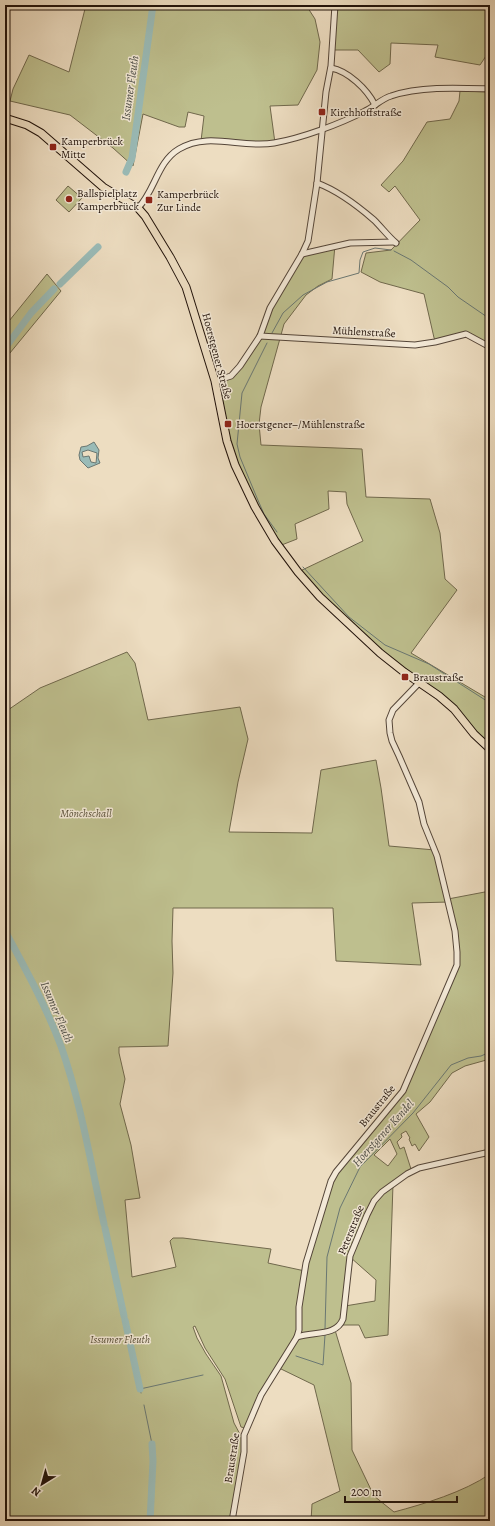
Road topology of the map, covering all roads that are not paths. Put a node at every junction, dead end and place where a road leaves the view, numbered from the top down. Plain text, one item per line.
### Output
1 (335, 5) edge
2 (331, 68) junction
3 (490, 89) edge
4 (375, 104) junction
5 (5, 118) edge
6 (323, 129) junction
7 (317, 183) junction
8 (138, 208) junction
9 (302, 254) junction
10 (260, 336) junction
11 (490, 347) edge
12 (215, 381) junction
13 (420, 683) junction
14 (490, 749) edge
15 (490, 1152) edge
16 (297, 1337) junction
17 (232, 1521) edge

1 - 2 street
2 - 4 street
2 - 6 street
3 - 4 street
4 - 6 street
5 - 8 main road, Hoerstgener Straße
6 - 7 street
6 - 8 street
7 - 9 street
7 - 9 street
8 - 12 main road, Hoerstgener Straße
9 - 10 street
10 - 11 street, Mühlenstraße
10 - 12 street
12 - 13 main road, Hoerstgener Straße
13 - 14 main road, Hoerstgener Straße
13 - 16 street, Braustraße
15 - 16 street, Peterstraße
16 - 17 street, Braustraße

